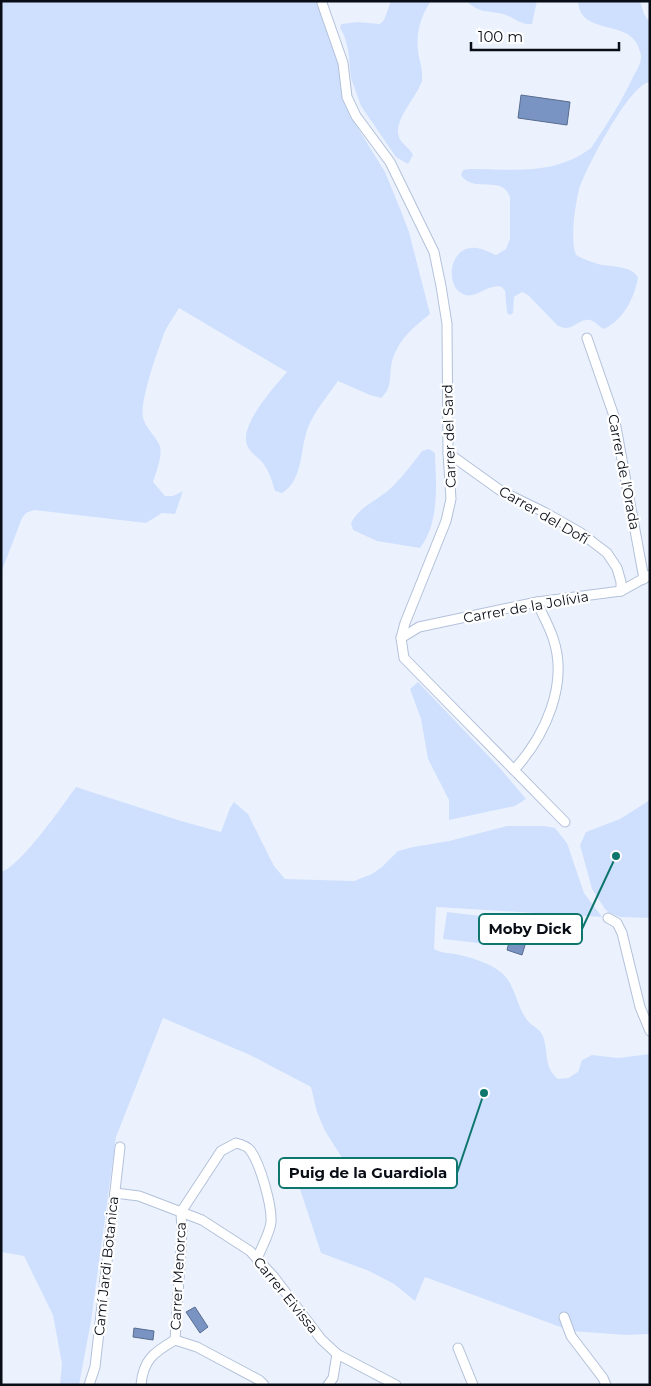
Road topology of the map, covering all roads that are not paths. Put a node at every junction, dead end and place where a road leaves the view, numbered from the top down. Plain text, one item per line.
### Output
1 (322, 3) dead end
2 (588, 338) dead end
3 (448, 453) junction
4 (647, 577) edge
5 (621, 591) junction
6 (537, 602) junction
7 (401, 638) junction
8 (514, 770) junction
9 (565, 822) dead end
10 (608, 918) dead end
11 (650, 1032) edge
12 (120, 1147) dead end
13 (114, 1193) junction
14 (181, 1212) junction
15 (257, 1259) junction
16 (564, 1317) dead end
17 (175, 1340) junction
18 (458, 1348) dead end
19 (337, 1354) junction
20 (89, 1385) edge
21 (141, 1385) edge
22 (264, 1385) edge
23 (328, 1385) edge
24 (396, 1385) edge
25 (473, 1385) edge
26 (606, 1385) edge

1 - 3 street, Carrer del Sard
2 - 4 street, Carrer de l'Orada
3 - 5 street, Carrer del Dofí
3 - 7 street, Carrer del Sard
4 - 5 street, Carrer de la Jolívia
5 - 6 street, Carrer de la Jolívia
6 - 7 street, Carrer de la Jolívia
6 - 8 street
7 - 8 street
8 - 9 street
10 - 11 street
12 - 13 street, Camí Jardi Botanica
13 - 14 street, Carrer Eivissa
13 - 20 street, Camí Jardi Botanica
14 - 15 street, Carrer Eivissa
14 - 15 street
14 - 17 street, Carrer Menorca
15 - 19 street, Carrer Eivissa
16 - 26 street
17 - 21 street
17 - 22 street
18 - 25 street
19 - 23 street
19 - 24 street, Carrer Eivissa

